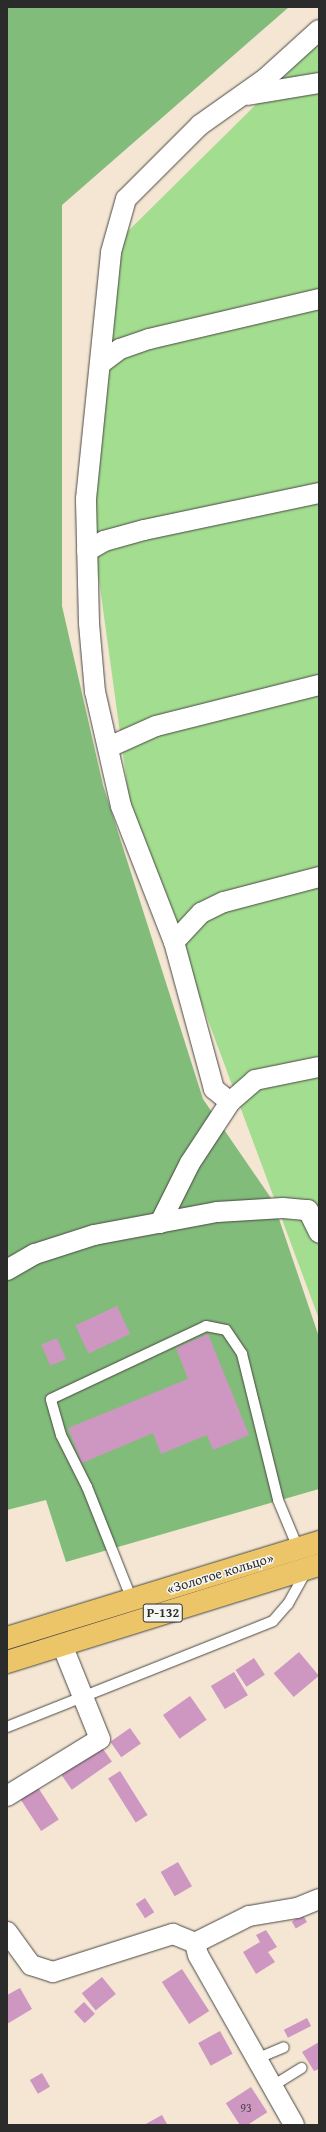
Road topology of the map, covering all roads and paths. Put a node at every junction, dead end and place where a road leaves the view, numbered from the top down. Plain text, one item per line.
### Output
1 (319, 30) edge
2 (319, 83) edge
3 (241, 96) junction
4 (319, 299) edge
5 (100, 364) junction
6 (319, 493) edge
7 (87, 552) junction
8 (319, 685) edge
9 (109, 747) junction
10 (319, 877) edge
11 (174, 942) junction
12 (319, 1067) edge
13 (230, 1102) junction
14 (313, 1208) edge
15 (160, 1223) junction
16 (319, 1234) edge
17 (7, 1270) edge
18 (319, 1542) edge
19 (298, 1548) junction
20 (313, 1567) edge
21 (132, 1600) junction
22 (7, 1638) edge
23 (62, 1645) junction
24 (7, 1662) edge
25 (82, 1698) junction
26 (7, 1727) edge
27 (7, 1796) edge
28 (319, 1899) edge
29 (7, 1932) edge
30 (196, 1943) junction
31 (284, 2047) dead end
32 (256, 2059) junction
33 (302, 2068) dead end
34 (271, 2087) junction
35 (294, 2125) edge

1 - 3 street
2 - 3 street
3 - 5 street
4 - 5 street
5 - 7 street
6 - 7 street
7 - 9 street
8 - 9 street
9 - 11 street
10 - 11 street
11 - 13 street
12 - 13 street
13 - 15 street
14 - 15 street
14 - 16 street
15 - 17 street
18 - 19 highway, «Золотое кольцо» / Р-132
19 - 21 highway, «Золотое кольцо» / Р-132
19 - 21 lane
20 - 23 highway, «Золотое кольцо» / Р-132
20 - 25 lane
21 - 22 highway, «Золотое кольцо» / Р-132
23 - 24 highway, «Золотое кольцо» / Р-132
23 - 25 street
25 - 26 lane
25 - 27 street
28 - 30 street
29 - 30 street
30 - 32 street
31 - 32 lane
32 - 34 street
33 - 34 lane
34 - 35 street

